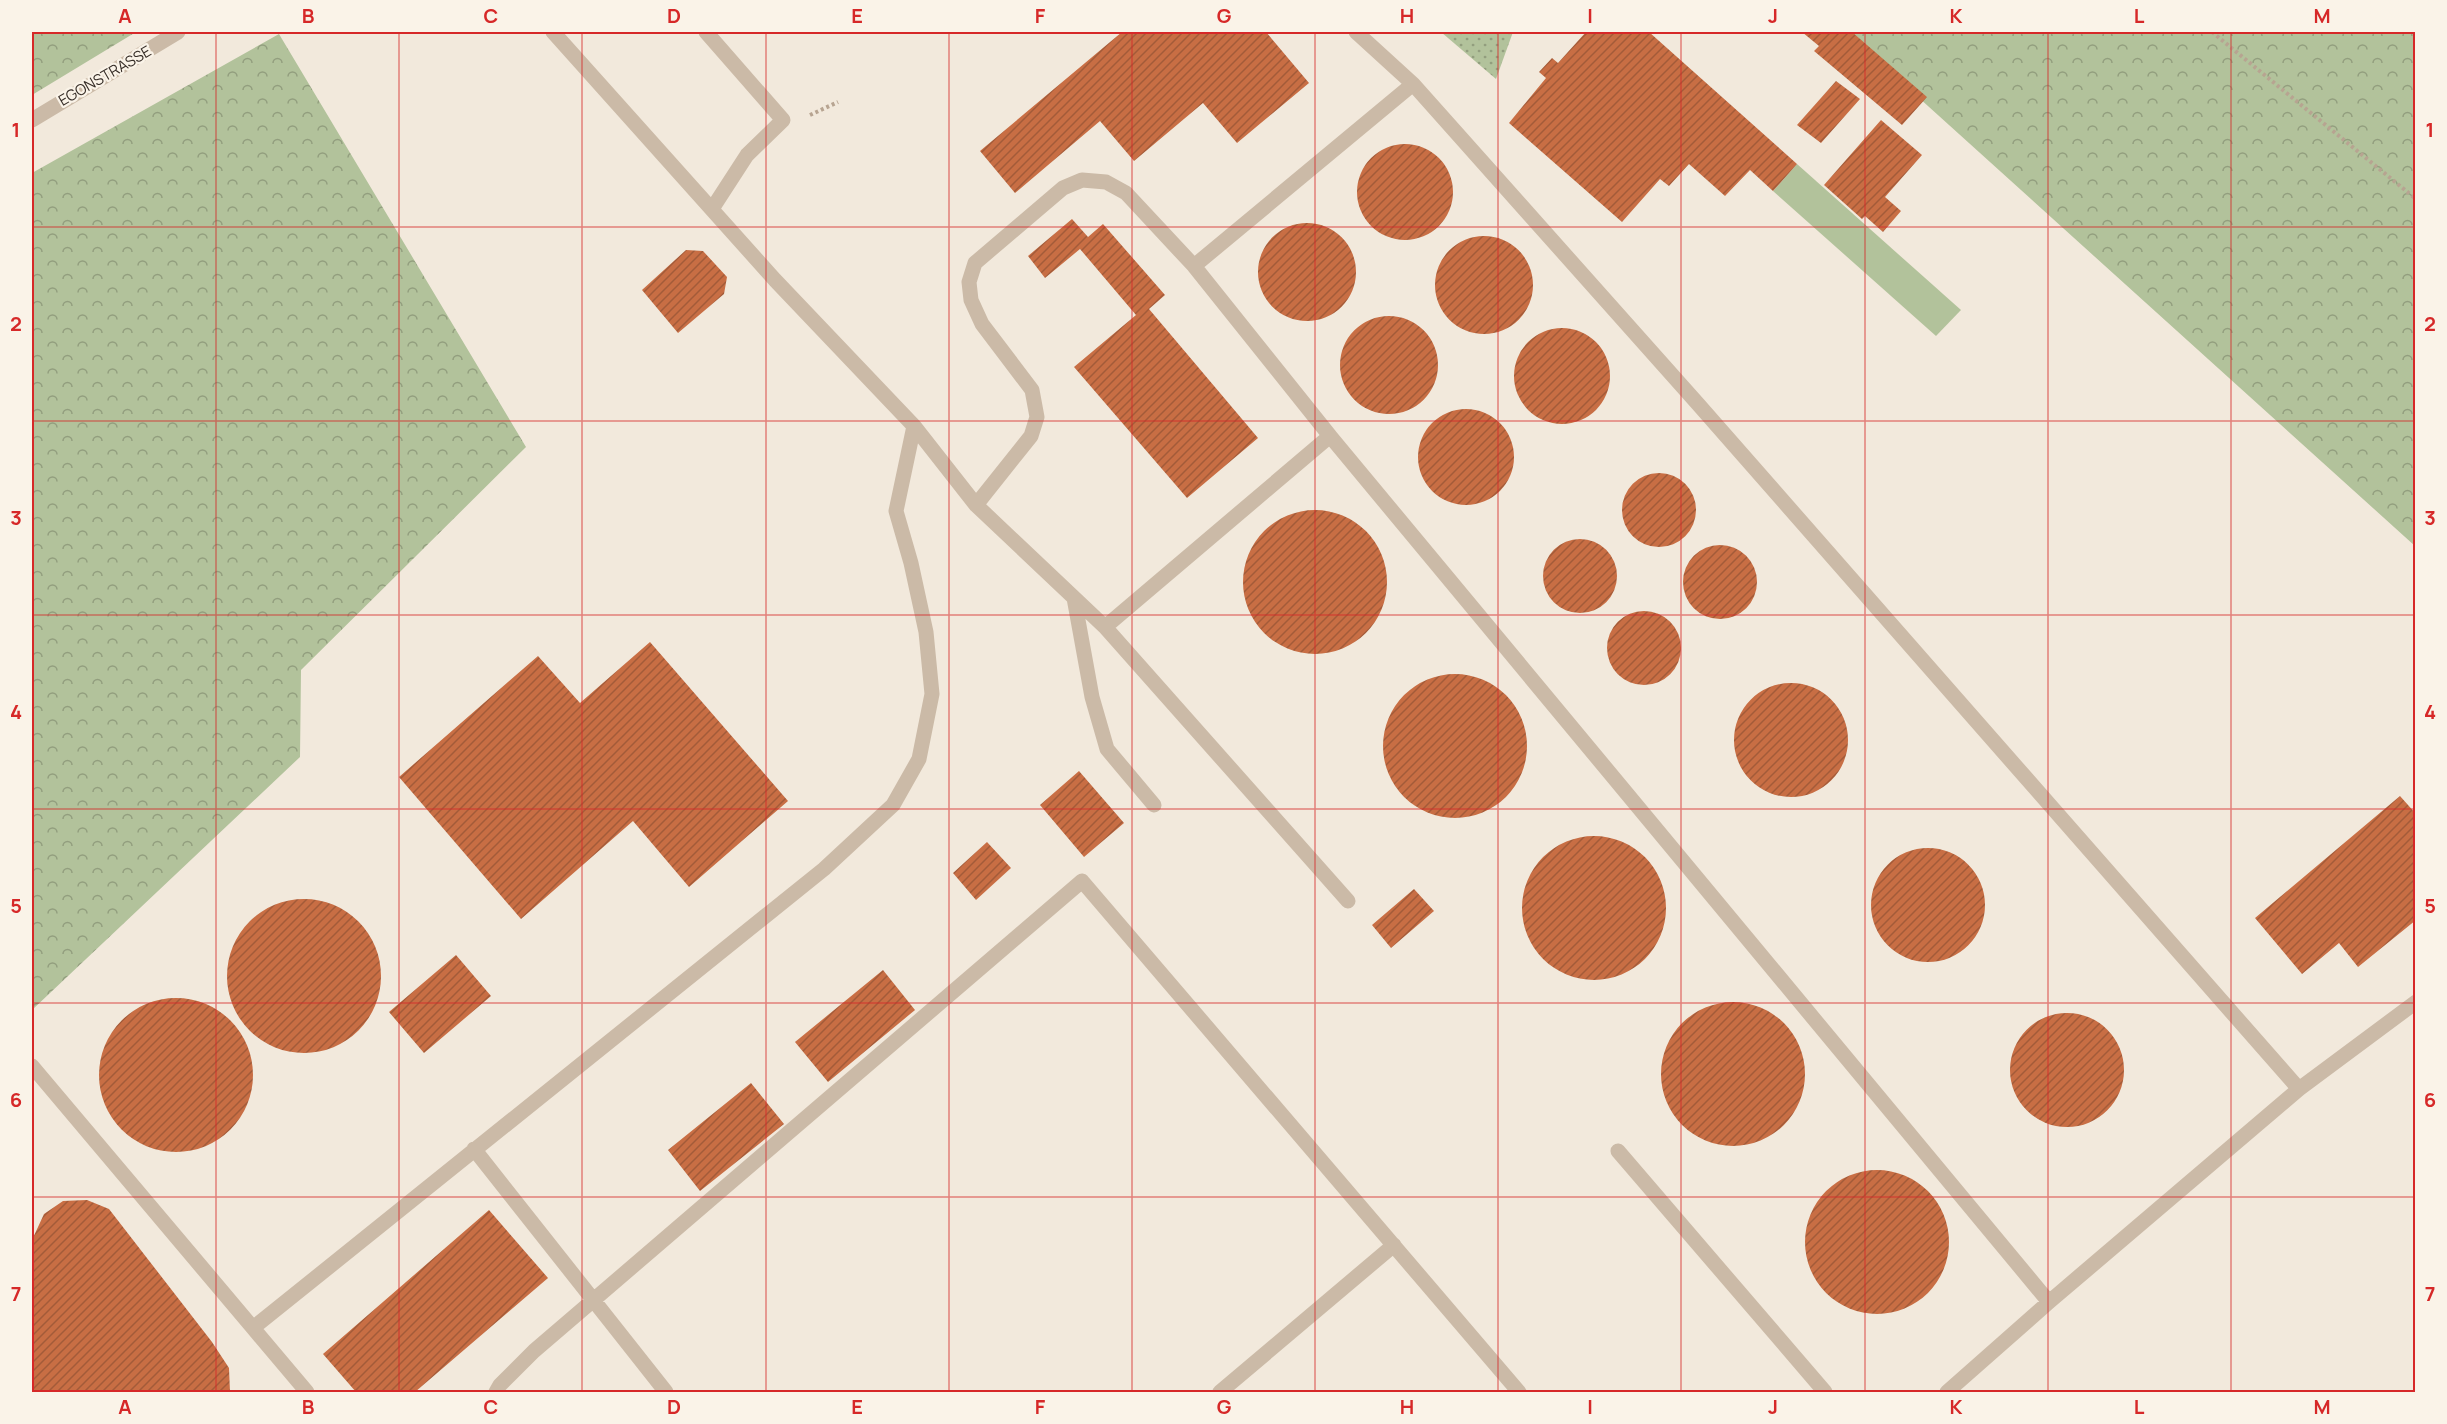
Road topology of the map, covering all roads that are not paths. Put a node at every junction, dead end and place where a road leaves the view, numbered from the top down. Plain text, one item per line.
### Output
1 (178, 32) edge
2 (553, 32) edge
3 (706, 32) edge
4 (1356, 32) edge
5 (1413, 84) junction
6 (32, 120) edge
7 (712, 209) junction
8 (1194, 266) junction
9 (914, 426) junction
10 (1330, 436) junction
11 (976, 505) junction
12 (1074, 597) junction
13 (1105, 627) junction
14 (1154, 805) dead end
15 (1348, 900) dead end
16 (2415, 1002) edge
17 (32, 1066) edge
18 (2299, 1089) junction
19 (474, 1149) junction
20 (1618, 1151) dead end
21 (1394, 1245) junction
22 (594, 1302) junction
23 (2049, 1302) junction
24 (253, 1328) junction
25 (307, 1392) edge
26 (496, 1392) edge
27 (666, 1392) edge
28 (1220, 1392) edge
29 (1519, 1392) edge
30 (1825, 1392) edge
31 (1947, 1392) edge

1 - 6 street, EGONSTRASSE
2 - 7 street
3 - 7 street
4 - 5 street
5 - 8 street
5 - 18 street
7 - 9 street
8 - 10 street
8 - 11 street
9 - 11 street
9 - 19 street
10 - 13 street
10 - 23 street
11 - 12 street
12 - 13 street
12 - 14 street
13 - 15 street
16 - 18 street
17 - 24 street
18 - 23 street
19 - 22 street
19 - 24 street
20 - 30 street
21 - 22 street
21 - 28 street
21 - 29 street
22 - 26 street
22 - 27 street
23 - 31 street
24 - 25 street

